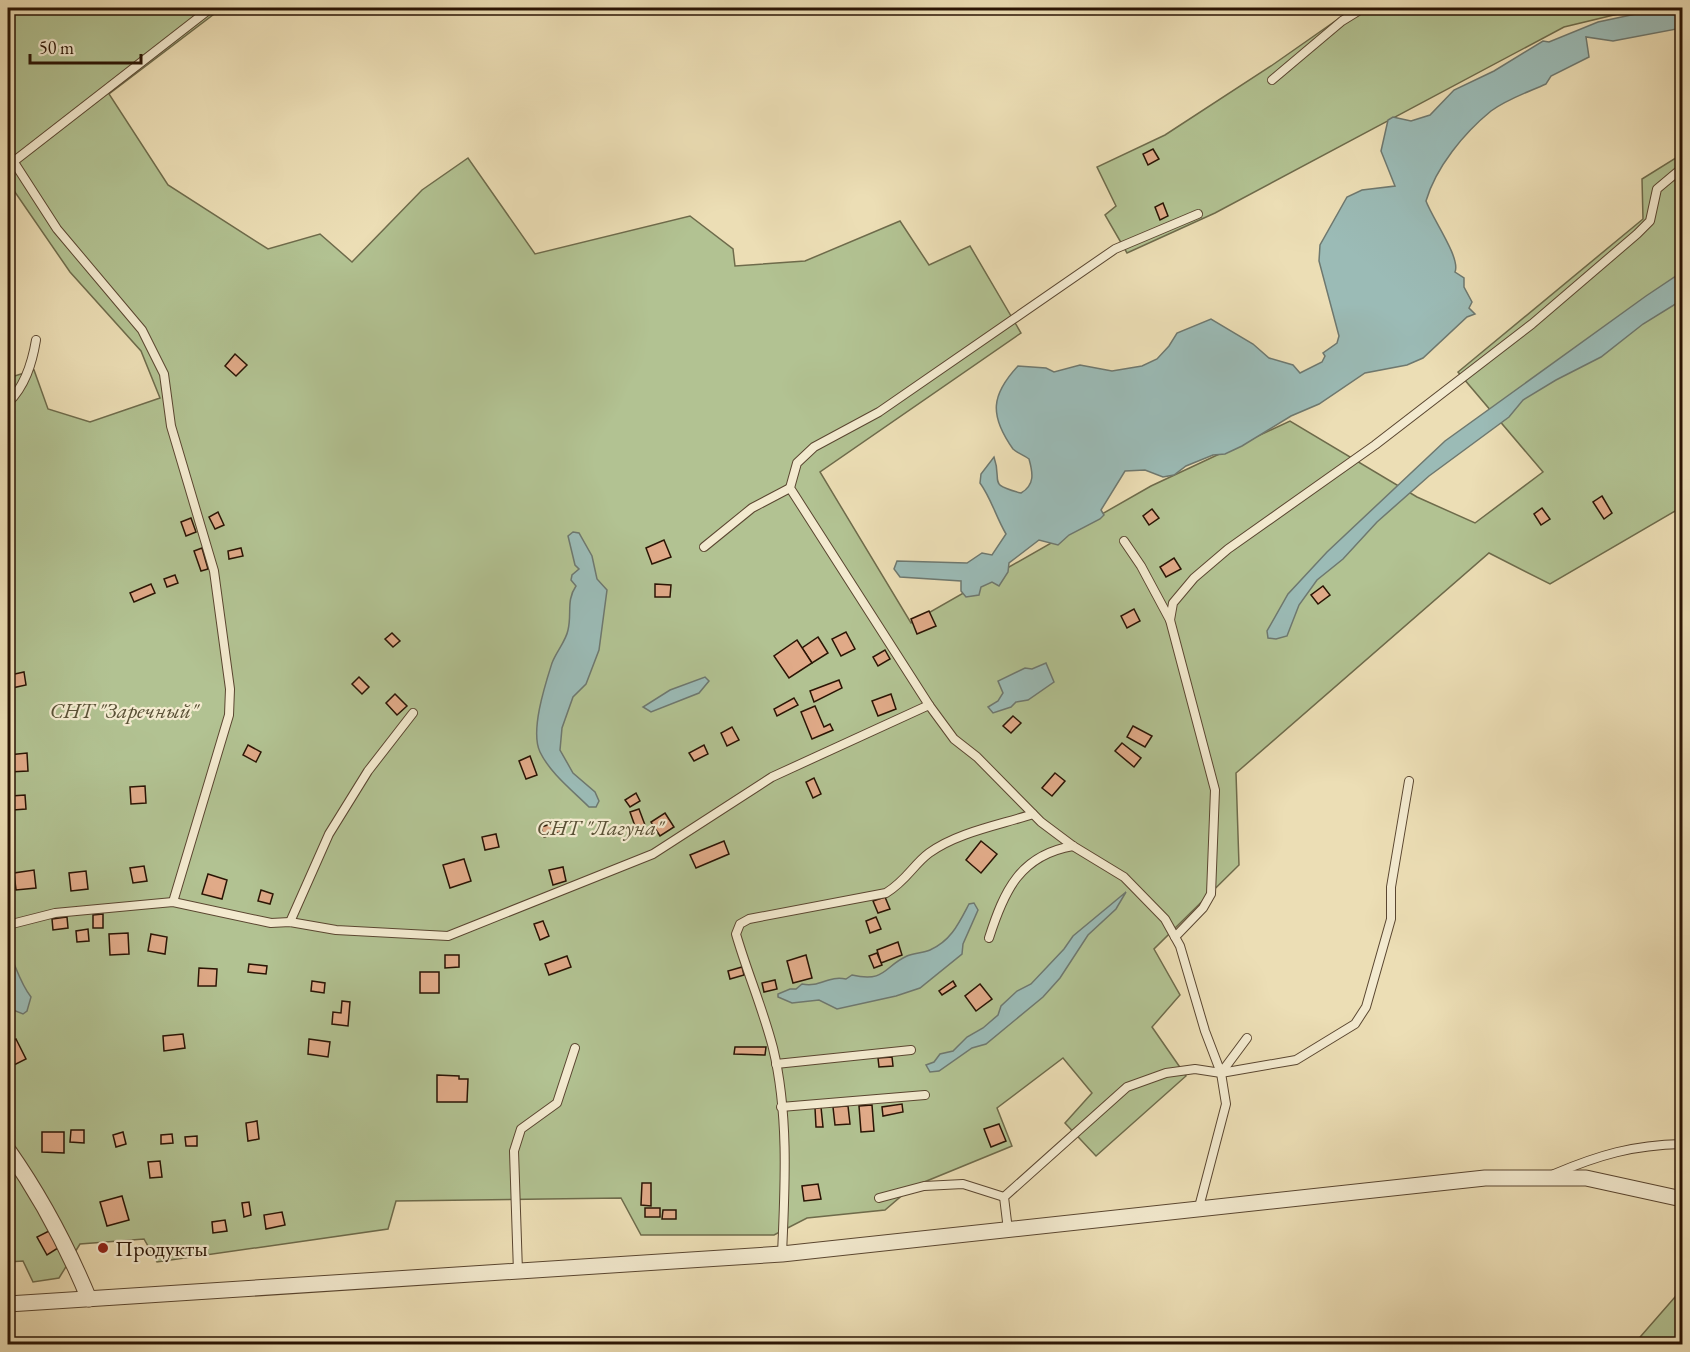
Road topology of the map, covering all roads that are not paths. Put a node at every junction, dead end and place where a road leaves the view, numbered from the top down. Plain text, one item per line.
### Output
1 (211, 8) edge
2 (1363, 8) edge
3 (1272, 80) dead end
4 (8, 153) edge
5 (13, 162) junction
6 (1683, 168) edge
7 (1198, 214) dead end
8 (36, 340) dead end
9 (8, 404) edge
10 (790, 488) junction
11 (1124, 541) dead end
12 (704, 547) dead end
13 (1170, 620) junction
14 (929, 705) junction
15 (413, 713) dead end
16 (1409, 781) dead end
17 (1033, 814) junction
18 (1073, 846) junction
19 (173, 903) junction
20 (290, 922) junction
21 (8, 925) edge
22 (1175, 937) junction
23 (989, 938) dead end
24 (1247, 1038) dead end
25 (575, 1048) dead end
26 (911, 1050) dead end
27 (776, 1064) junction
28 (1221, 1073) junction
29 (925, 1095) dead end
30 (781, 1107) junction
31 (1683, 1144) edge
32 (8, 1150) edge
33 (1550, 1176) junction
34 (1004, 1197) junction
35 (879, 1198) dead end
36 (1683, 1199) edge
37 (1199, 1207) junction
38 (1008, 1230) junction
39 (782, 1254) junction
40 (518, 1272) junction
41 (89, 1299) junction
42 (8, 1304) edge

1 - 5 lane
2 - 3 lane
4 - 5 lane
5 - 19 lane
6 - 13 lane
7 - 10 lane
8 - 9 lane
10 - 12 lane
10 - 14 lane
11 - 13 lane
13 - 22 lane
14 - 17 lane
14 - 20 lane
15 - 20 lane
16 - 28 lane
17 - 18 lane
17 - 27 lane
18 - 22 lane
18 - 23 lane
19 - 20 lane
19 - 21 lane
22 - 28 lane
24 - 28 lane
25 - 40 lane
26 - 27 lane
27 - 30 lane
28 - 34 lane
28 - 37 lane
29 - 30 lane
30 - 39 lane
31 - 33 lane
32 - 41 street
33 - 36 street
33 - 37 street
34 - 35 lane
34 - 38 lane
37 - 38 street
38 - 39 street
39 - 40 street
40 - 41 street
41 - 42 street

